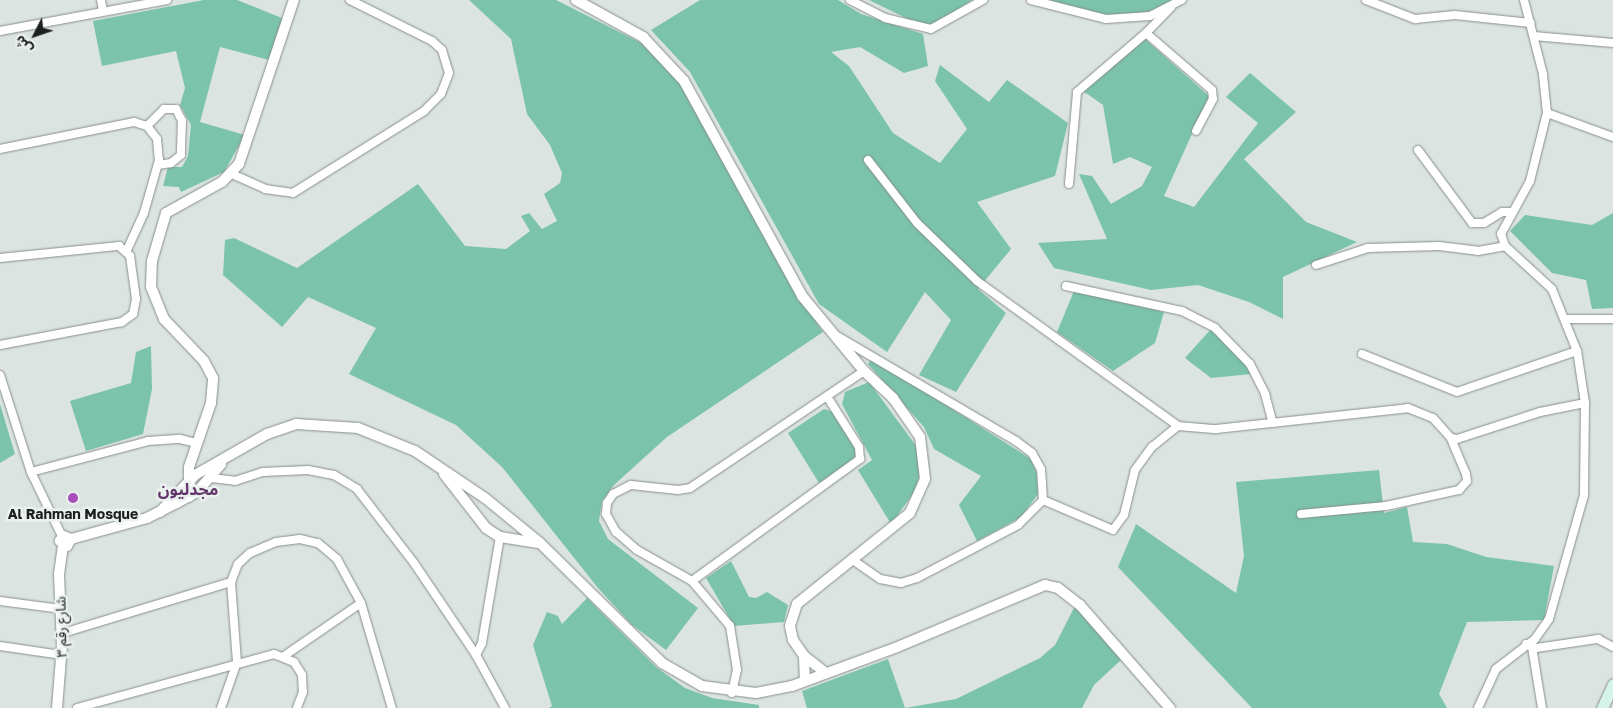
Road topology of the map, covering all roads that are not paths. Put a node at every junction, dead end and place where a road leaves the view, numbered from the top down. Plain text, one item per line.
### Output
1 (101, 0) edge
2 (167, 0) edge
3 (294, 0) edge
4 (350, 0) edge
5 (576, 0) edge
6 (850, 0) edge
7 (983, 0) edge
8 (1031, 0) edge
9 (1182, 0) edge
10 (1366, 0) edge
11 (1524, 0) edge
12 (1171, 7) junction
13 (103, 11) junction
14 (1531, 23) junction
15 (0, 31) edge
16 (1146, 33) junction
17 (1534, 36) junction
18 (1613, 43) edge
19 (1547, 113) junction
20 (147, 126) junction
21 (1196, 131) dead end
22 (1613, 137) edge
23 (0, 149) edge
24 (1418, 150) dead end
25 (868, 160) dead end
26 (158, 164) junction
27 (232, 174) junction
28 (1069, 184) dead end
29 (1512, 212) junction
30 (1506, 246) junction
31 (126, 250) junction
32 (0, 258) edge
33 (1316, 265) dead end
34 (1066, 286) dead end
35 (1565, 319) junction
36 (1613, 319) edge
37 (829, 331) junction
38 (0, 345) edge
39 (1577, 352) junction
40 (1362, 354) dead end
41 (864, 371) junction
42 (0, 375) edge
43 (828, 398) junction
44 (1585, 403) junction
45 (1273, 423) junction
46 (1178, 426) junction
47 (1451, 438) junction
48 (196, 443) junction
49 (221, 464) junction
50 (440, 468) junction
51 (31, 472) junction
52 (212, 478) junction
53 (187, 483) junction
54 (189, 497) junction
55 (485, 498) junction
56 (1043, 500) junction
57 (160, 512) junction
58 (473, 514) junction
59 (1301, 514) dead end
60 (500, 537) junction
61 (65, 540) junction
62 (540, 544) junction
63 (851, 559) junction
64 (231, 582) junction
65 (692, 582) junction
66 (0, 601) edge
67 (361, 603) junction
68 (62, 609) junction
69 (63, 633) junction
70 (0, 646) edge
71 (1529, 646) junction
72 (1613, 647) edge
73 (62, 655) junction
74 (476, 655) junction
75 (284, 656) junction
76 (804, 656) junction
77 (237, 662) junction
78 (826, 673) junction
79 (805, 680) junction
80 (1613, 684) edge
81 (732, 693) junction
82 (57, 708) edge
83 (77, 708) edge
84 (221, 708) edge
85 (297, 708) edge
86 (392, 708) edge
87 (505, 708) edge
88 (1170, 708) edge
89 (1478, 708) edge
90 (1542, 708) edge
91 (1602, 708) edge

1 - 13 street
2 - 13 street
3 - 27 street
4 - 27 street
5 - 37 street
6 - 7 street
8 - 12 street
9 - 12 street
10 - 14 street
11 - 14 street
12 - 16 street
13 - 15 street
14 - 17 street
16 - 21 street
16 - 28 street
17 - 18 street
17 - 19 street
19 - 22 street
19 - 29 street
20 - 23 street
20 - 26 street
20 - 26 street
24 - 29 street
25 - 46 street
26 - 31 street
27 - 48 street
29 - 30 street
30 - 33 street
30 - 35 street
31 - 32 street
31 - 38 street
34 - 45 street
35 - 36 street
35 - 39 street
37 - 41 street
37 - 56 street
39 - 40 street
39 - 44 street
41 - 43 street
41 - 63 street
42 - 51 street
43 - 65 street
43 - 65 street
44 - 47 street
44 - 71 street
45 - 46 street
45 - 47 street
46 - 56 street
47 - 59 street
48 - 51 street
48 - 53 street
49 - 50 street
49 - 52 street
49 - 53 street
50 - 55 street
50 - 58 street
51 - 61 street
52 - 54 street
52 - 74 street
53 - 54 street
53 - 57 street
54 - 57 street
55 - 58 street
55 - 62 street
56 - 63 street
57 - 61 street
58 - 60 street
60 - 62 street
60 - 74 street
61 - 68 street, شارع رقم ٣
62 - 81 street
63 - 76 street
64 - 67 street
64 - 69 street
64 - 77 street
65 - 81 street
66 - 68 street
67 - 75 street
67 - 86 street
68 - 69 street, شارع رقم ٣
69 - 73 street, شارع رقم ٣
70 - 73 street
71 - 72 street
71 - 89 street
71 - 90 street
73 - 82 street, شارع رقم ٣
74 - 87 street
75 - 77 street
75 - 85 street
76 - 78 street
76 - 79 street
77 - 83 street
77 - 84 street
78 - 79 street
78 - 88 street
79 - 81 street
80 - 91 main road

